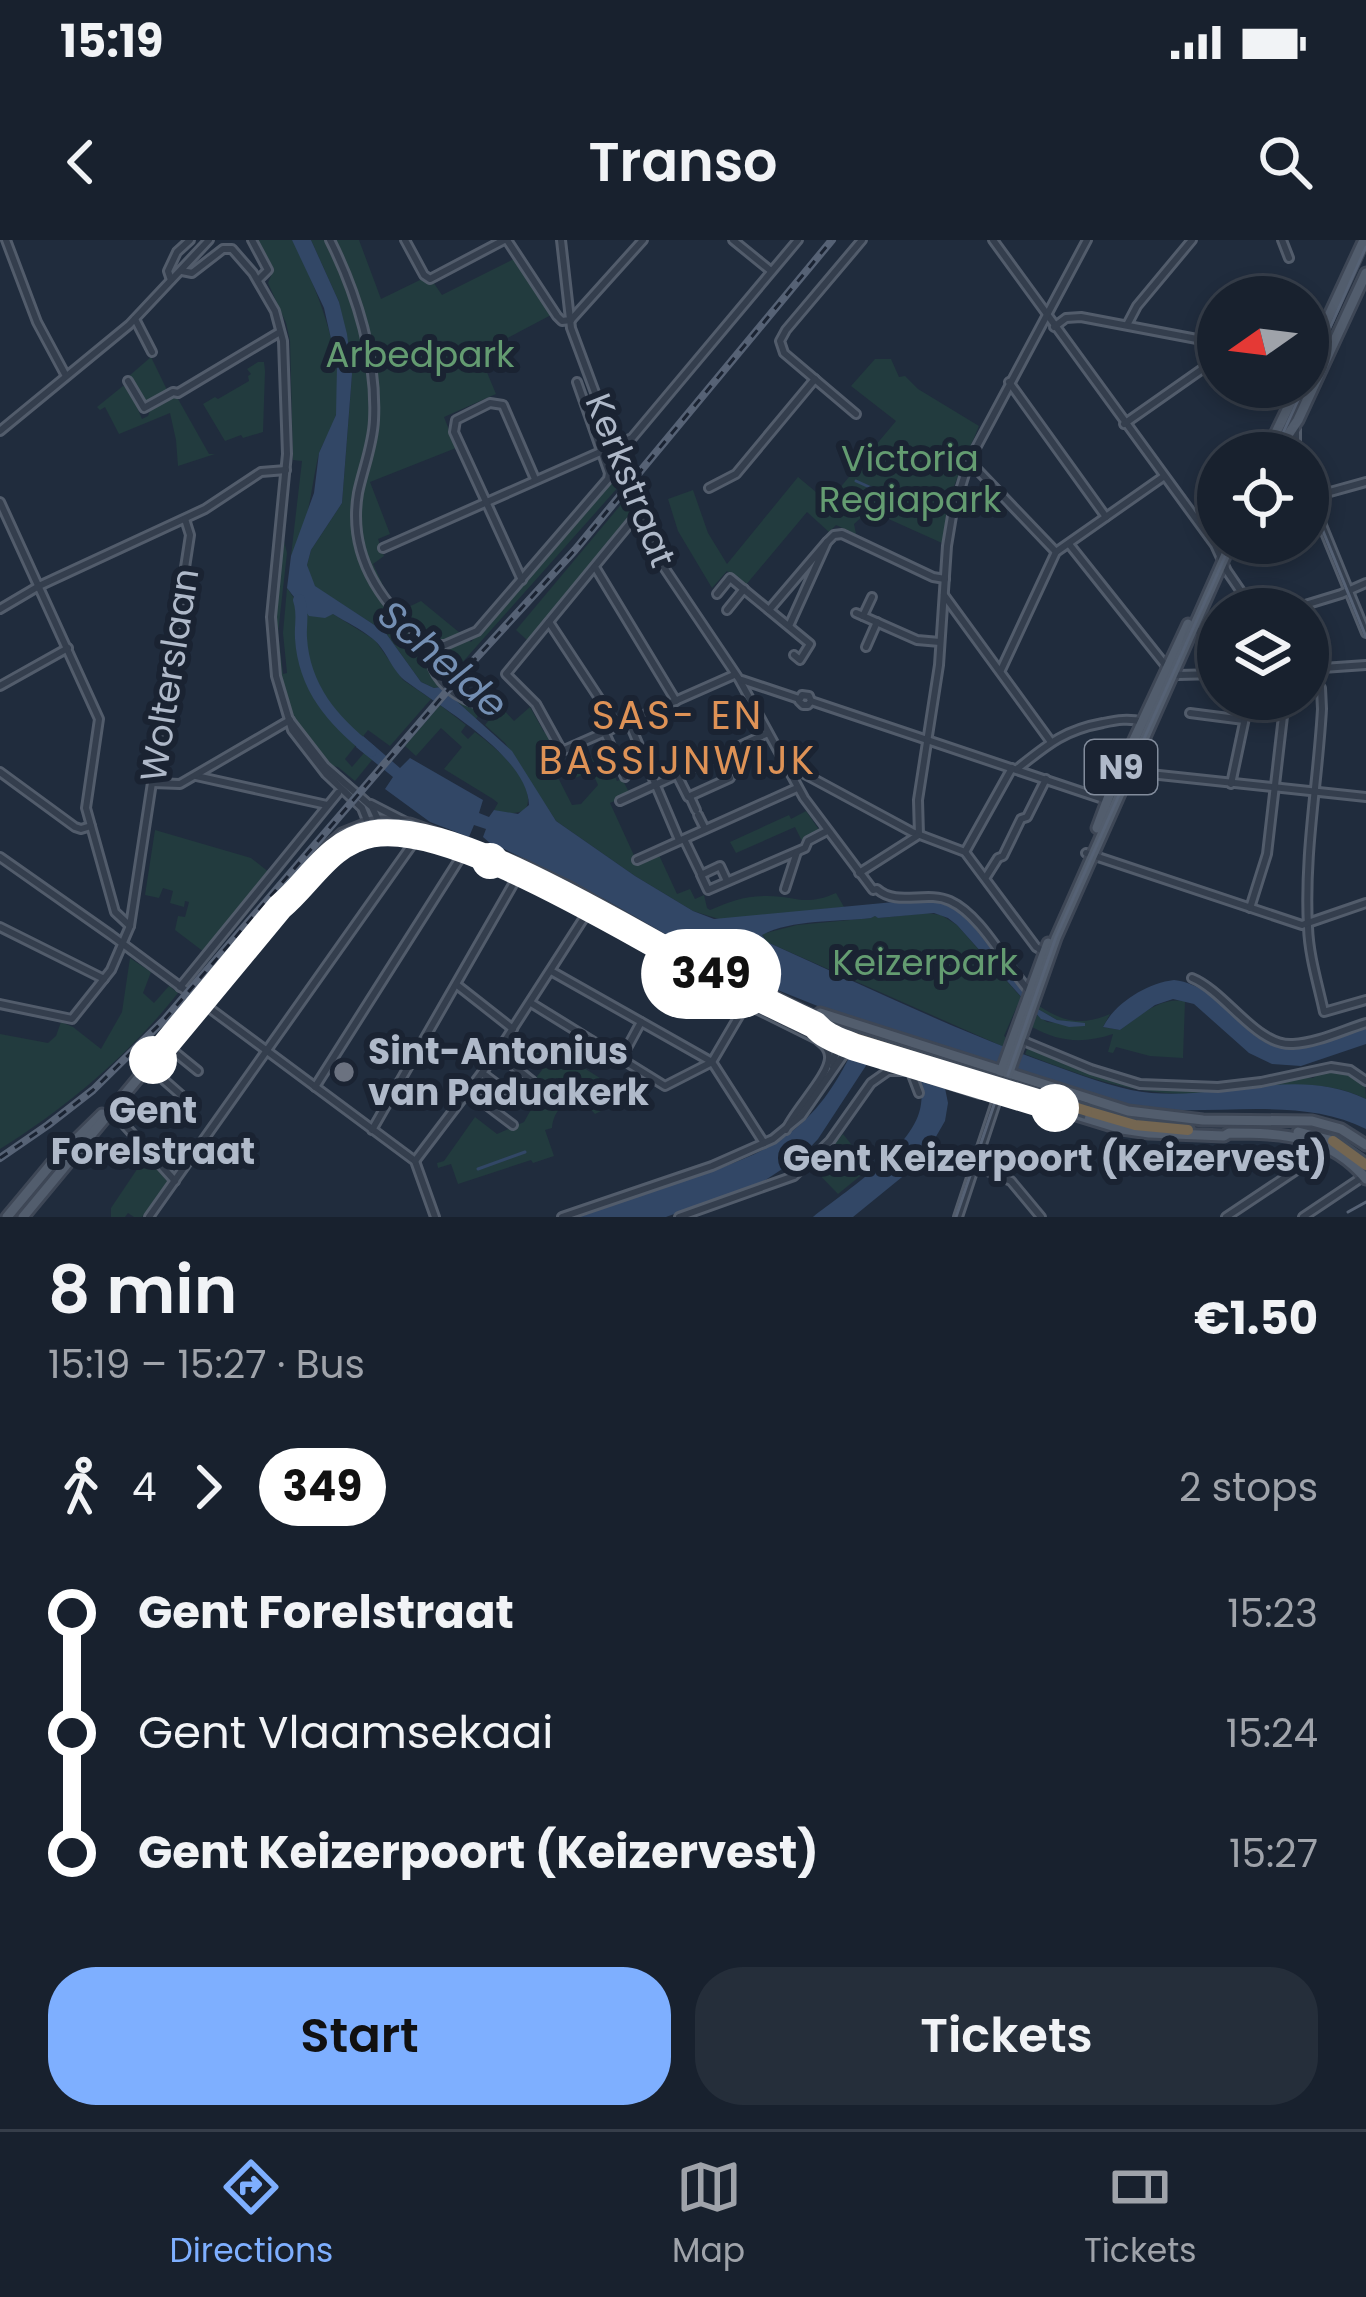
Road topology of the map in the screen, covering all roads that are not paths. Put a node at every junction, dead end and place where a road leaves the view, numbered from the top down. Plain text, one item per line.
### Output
1 (6, 240) edge
2 (190, 240) edge
3 (209, 240) edge
4 (252, 240) edge
5 (330, 240) edge
6 (405, 240) edge
7 (506, 240) edge
8 (561, 240) edge
9 (628, 240) edge
10 (644, 240) edge
11 (734, 240) edge
12 (798, 240) edge
13 (862, 240) edge
14 (993, 240) edge
15 (1087, 240) edge
16 (1192, 240) edge
17 (1282, 240) edge
18 (1364, 240) edge
19 (632, 250) junction
20 (174, 257) junction
21 (1289, 258) dead end
22 (182, 271) junction
23 (772, 272) junction
24 (1366, 274) edge
25 (171, 280) junction
26 (258, 280) junction
27 (1046, 316) junction
28 (1329, 316) edge
29 (135, 319) junction
30 (571, 320) junction
31 (1127, 325) junction
32 (1054, 327) junction
33 (282, 332) junction
34 (1197, 339) edge
35 (152, 352) dead end
36 (1197, 373) edge
37 (66, 376) junction
38 (815, 380) junction
39 (128, 381) dead end
40 (577, 382) dead end
41 (1009, 382) junction
42 (856, 414) dead end
43 (1298, 420) junction
44 (1124, 424) junction
45 (0, 430) edge
46 (1284, 432) edge
47 (1296, 432) edge
48 (614, 445) junction
49 (601, 450) junction
50 (969, 461) junction
51 (286, 470) junction
52 (1163, 478) junction
53 (536, 480) junction
54 (1364, 482) edge
55 (709, 488) dead end
56 (1329, 490) edge
57 (1366, 495) edge
58 (0, 502) edge
59 (486, 504) junction
60 (640, 515) junction
61 (1106, 517) junction
62 (185, 519) junction
63 (1197, 525) edge
64 (827, 542) junction
65 (1329, 543) edge
66 (1069, 544) junction
67 (383, 548) dead end
68 (1056, 552) junction
69 (1218, 564) edge
70 (595, 567) junction
71 (945, 578) junction
72 (522, 580) junction
73 (1366, 583) edge
74 (39, 586) junction
75 (744, 589) junction
76 (1349, 591) junction
77 (717, 593) dead end
78 (944, 595) junction
79 (872, 597) dead end
80 (1329, 597) edge
81 (0, 609) edge
82 (727, 610) dead end
83 (770, 610) junction
84 (549, 622) junction
85 (877, 622) junction
86 (789, 626) junction
87 (1188, 626) junction
88 (1197, 630) edge
89 (1366, 633) edge
90 (940, 642) junction
91 (431, 645) junction
92 (866, 647) dead end
93 (68, 648) junction
94 (794, 655) dead end
95 (1366, 665) edge
96 (1329, 668) edge
97 (1001, 670) junction
98 (1170, 671) junction
99 (1197, 675) edge
100 (737, 677) junction
101 (0, 686) edge
102 (676, 701) junction
103 (475, 703) dead end
104 (1190, 713) dead end
105 (1197, 714) edge
106 (1244, 720) edge
107 (1283, 720) edge
108 (1321, 720) edge
109 (290, 721) junction
110 (629, 722) junction
111 (1148, 725) junction
112 (617, 727) junction
113 (605, 733) junction
114 (768, 733) junction
115 (926, 739) junction
116 (1051, 742) junction
117 (720, 756) junction
118 (1015, 769) junction
119 (788, 770) junction
120 (1129, 771) junction
121 (0, 772) edge
122 (677, 775) junction
123 (194, 776) junction
124 (625, 777) dead end
125 (1046, 779) junction
126 (152, 783) junction
127 (656, 784) junction
128 (1232, 784) junction
129 (797, 788) junction
130 (1275, 788) junction
131 (1314, 792) junction
132 (338, 793) dead end
133 (689, 797) junction
134 (1366, 797) edge
135 (364, 798) junction
136 (620, 801) dead end
137 (1111, 803) junction
138 (327, 806) junction
139 (410, 824) junction
140 (91, 826) junction
141 (375, 829) junction
142 (705, 830) junction
143 (827, 831) junction
144 (919, 835) junction
145 (419, 836) junction
146 (682, 840) junction
147 (464, 851) junction
148 (796, 851) junction
149 (965, 852) junction
150 (1089, 854) junction
151 (0, 857) edge
152 (637, 860) dead end
153 (859, 872) junction
154 (520, 874) junction
155 (701, 874) junction
156 (986, 877) junction
157 (727, 881) junction
158 (785, 889) dead end
159 (1366, 903) edge
160 (1250, 908) junction
161 (589, 910) junction
162 (1308, 923) junction
163 (0, 926) edge
164 (130, 926) junction
165 (123, 944) junction
166 (1048, 954) junction
167 (551, 971) junction
168 (1192, 978) dead end
169 (104, 979) junction
170 (457, 985) junction
171 (180, 987) junction
172 (1033, 997) junction
173 (1366, 1000) edge
174 (201, 1003) junction
175 (531, 1003) junction
176 (0, 1004) edge
177 (746, 1004) junction
178 (787, 1004) junction
179 (641, 1022) junction
180 (1366, 1022) edge
181 (513, 1029) junction
182 (823, 1029) junction
183 (166, 1045) junction
184 (1016, 1046) junction
185 (854, 1047) junction
186 (268, 1051) junction
187 (496, 1053) junction
188 (621, 1059) junction
189 (712, 1062) junction
190 (148, 1066) junction
191 (1006, 1071) junction
192 (198, 1072) dead end
193 (482, 1073) junction
194 (915, 1073) junction
195 (830, 1076) junction
196 (949, 1079) junction
197 (532, 1081) dead end
198 (1366, 1082) edge
199 (315, 1087) junction
200 (1001, 1089) junction
201 (468, 1091) junction
202 (919, 1093) dead end
203 (181, 1095) dead end
204 (522, 1103) dead end
205 (114, 1107) junction
206 (1088, 1108) junction
207 (1203, 1120) junction
208 (1284, 1121) junction
209 (1162, 1122) joint
210 (513, 1125) dead end
211 (372, 1130) junction
212 (786, 1130) junction
213 (1188, 1130) joint
214 (1229, 1133) junction
215 (1333, 1142) junction
216 (764, 1143) junction
217 (1366, 1145) edge
218 (415, 1162) junction
219 (976, 1166) junction
220 (1365, 1169) edge
221 (175, 1180) junction
222 (7, 1217) edge
223 (22, 1217) edge
224 (149, 1217) edge
225 (435, 1217) edge
226 (562, 1217) edge
227 (679, 1217) edge
228 (958, 1217) edge
229 (1041, 1217) edge
230 (1226, 1217) edge
231 (1304, 1217) edge

1 - 37 street
2 - 20 street
3 - 22 street
4 - 26 street
5 - 91 street
6 - 7 street
7 - 30 street, Kerkstraat
8 - 30 street
9 - 19 street
10 - 19 street
11 - 23 street
12 - 23 street
13 - 38 street
14 - 27 street
15 - 27 street
16 - 31 street
17 - 21 street
18 - 28 main road
19 - 30 street
20 - 22 street
20 - 25 street
22 - 25 street
22 - 26 street
23 - 48 street
24 - 43 main road
25 - 29 street
26 - 33 street
27 - 32 street
27 - 41 street
29 - 35 street
29 - 37 street
30 - 48 street, Kerkstraat
31 - 32 street
31 - 34 street
32 - 44 street
33 - 39 street
33 - 51 street
36 - 44 street
37 - 45 street
38 - 42 street
38 - 55 street
40 - 49 street
41 - 50 street
41 - 61 street
43 - 46 main road
43 - 47 street
44 - 52 street
48 - 49 street
48 - 60 street, Kerkstraat
49 - 53 street
49 - 72 street
50 - 68 street
50 - 71 street
51 - 62 street, Wolterslaan
51 - 109 street
52 - 61 street
52 - 63 street
53 - 59 street
53 - 59 street
54 - 56 street
54 - 57 street
58 - 74 street
59 - 67 street
59 - 72 street
60 - 70 street
60 - 100 street, Kerkstraat
61 - 66 street
62 - 74 street
62 - 126 street, Wolterslaan
64 - 71 street
64 - 83 street
64 - 86 street
65 - 76 street
66 - 68 street
66 - 98 street
68 - 97 street
69 - 87 main road, N9
70 - 84 street
70 - 102 street
71 - 78 street
72 - 91 street
73 - 76 street
74 - 81 street
74 - 93 street
75 - 77 street
75 - 82 street
75 - 83 street
76 - 80 street
76 - 89 street
78 - 90 street
78 - 97 street
79 - 85 street
83 - 86 street
84 - 112 street
84 - 113 street
85 - 90 street
85 - 92 street
86 - 94 street
87 - 88 street
87 - 98 main road, N9
90 - 115 street
91 - 103 street
93 - 101 street
93 - 140 street
95 - 96 street
97 - 116 street
98 - 99 street
98 - 111 main road, N9
100 - 102 street
100 - 114 street, Kerkstraat
100 - 115 street
102 - 110 street
104 - 105 street
106 - 128 street
107 - 130 street
108 - 131 street
109 - 123 street
109 - 135 street
109 - 141 street
110 - 112 street
110 - 127 street
111 - 116 street
111 - 120 main road, N9
111 - 137 main road, N9
112 - 113 street
113 - 124 street
114 - 117 street
114 - 119 street, Kerkstraat
115 - 118 street
115 - 144 street
116 - 118 street
117 - 122 street
117 - 133 street
118 - 125 street
118 - 149 street
119 - 129 street, Kerkstraat
119 - 144 street
120 - 128 street
120 - 137 main road, N9
121 - 140 street
122 - 127 street
122 - 133 street
123 - 126 street
123 - 138 street
125 - 137 street
125 - 156 street
126 - 164 street, Wolterslaan
127 - 136 street
127 - 146 street
128 - 130 street
129 - 142 street
129 - 143 street, Kerkstraat
130 - 131 street
130 - 160 street
131 - 134 street
131 - 162 street
132 - 138 street
133 - 142 street
135 - 139 street
135 - 141 street
137 - 150 main road, N9
138 - 171 street
139 - 141 main road
139 - 178 main road
140 - 164 street
141 - 145 main road
141 - 174 main road
142 - 146 street
143 - 148 street
143 - 153 street, Kerkstraat
144 - 149 street
144 - 153 street
145 - 147 main road
145 - 186 street
146 - 152 street
146 - 155 street
147 - 154 main road
147 - 199 street
148 - 157 street
148 - 158 street
149 - 156 street
150 - 160 street
150 - 166 main road, N9
151 - 165 street
153 - 172 street, Kerkstraat
154 - 161 main road
154 - 170 street
155 - 157 street
155 - 157 street
156 - 166 street
159 - 162 street
160 - 162 street
161 - 167 street
161 - 177 street
161 - 182 main road
162 - 173 street
163 - 169 street
164 - 165 street, Wolterslaan
165 - 169 street, Wolterslaan
165 - 171 street
166 - 172 main road, N9
167 - 175 street
167 - 179 street
168 - 180 street
169 - 176 street, Wolterslaan
170 - 181 street
170 - 211 street
171 - 174 street
172 - 184 main road, N9
174 - 183 main road
174 - 186 street
175 - 181 street
175 - 188 street
177 - 189 street
177 - 212 street
178 - 182 main road
178 - 191 main road
179 - 188 street
179 - 189 street
181 - 187 street
182 - 185 main road, bridge
182 - 195 street
182 - 206 highway, bridge
183 - 190 main road
183 - 192 street
184 - 191 main road, N9
184 - 198 street
185 - 195 street
185 - 196 main road, bridge
186 - 199 street
186 - 221 street
187 - 193 street
187 - 197 street
188 - 189 street
189 - 216 street
190 - 203 street
190 - 205 main road
191 - 207 main road
193 - 201 street
193 - 204 street
194 - 196 street
194 - 202 street
194 - 227 street
195 - 212 street
196 - 200 main road
199 - 211 street
200 - 214 main road
200 - 219 street
201 - 210 street
201 - 218 street
205 - 221 street
205 - 222 main road
205 - 223 main road
206 - 209 highway
206 - 213 highway
207 - 208 main road
207 - 209 main road
208 - 215 main road
208 - 217 main road
211 - 218 street
212 - 216 street
213 - 214 main road
214 - 215 main road
215 - 220 highway
215 - 230 street
216 - 226 street
218 - 225 street
219 - 228 street
219 - 229 street
220 - 231 street
221 - 224 street

